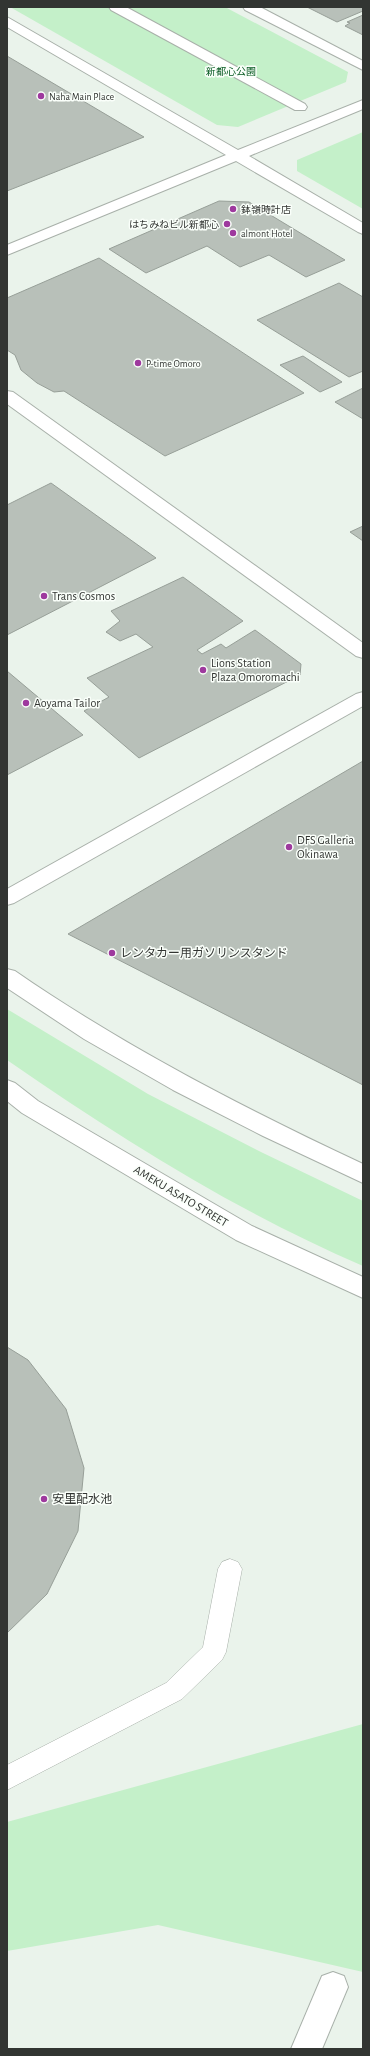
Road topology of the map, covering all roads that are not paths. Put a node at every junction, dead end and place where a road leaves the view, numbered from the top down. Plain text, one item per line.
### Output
1 (116, 7) edge
2 (250, 7) edge
3 (7, 21) edge
4 (363, 66) edge
5 (363, 104) edge
6 (300, 107) dead end
7 (238, 155) junction
8 (363, 229) edge
9 (7, 250) edge
10 (7, 396) edge
11 (363, 652) edge
12 (363, 698) edge
13 (7, 898) edge
14 (7, 977) edge
15 (7, 1089) edge
16 (363, 1174) edge
17 (363, 1288) edge
18 (230, 1569) dead end
19 (7, 1778) edge
20 (333, 1987) dead end
21 (306, 2049) edge

1 - 6 street
2 - 4 street
3 - 7 street
5 - 7 street
7 - 8 street
7 - 9 street
10 - 11 street
12 - 13 street
14 - 16 street
15 - 17 street, AMEKU ASATO STREET
18 - 19 lane
20 - 21 street

